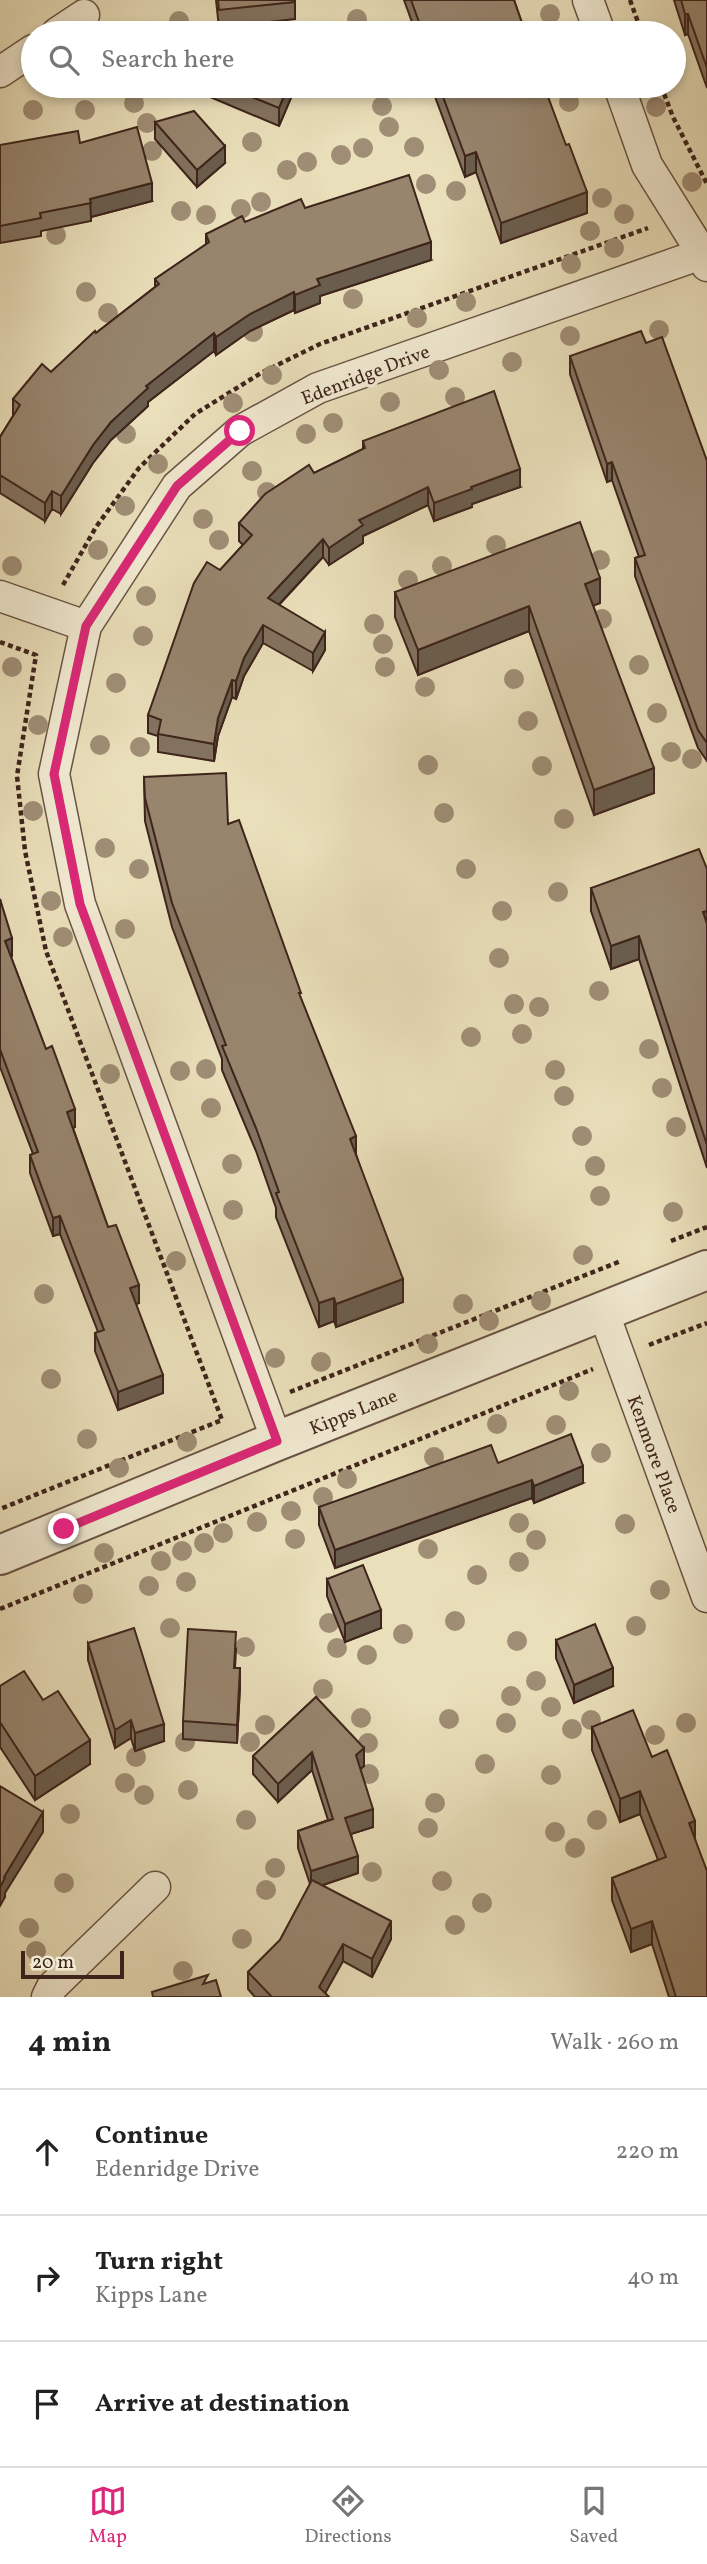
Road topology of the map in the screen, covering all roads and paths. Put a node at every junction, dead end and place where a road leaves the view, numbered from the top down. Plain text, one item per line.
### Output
1 (588, 0) edge
2 (630, 0) edge
3 (84, 15) dead end
4 (75, 21) edge
5 (596, 21) edge
6 (638, 21) edge
7 (21, 58) edge
8 (0, 72) edge
9 (623, 98) edge
10 (666, 98) edge
11 (707, 184) edge
12 (705, 257) edge
13 (0, 596) edge
14 (86, 626) junction
15 (0, 642) edge
16 (707, 1227) edge
17 (663, 1245) dead end
18 (626, 1259) dead end
19 (707, 1270) edge
20 (603, 1311) junction
21 (707, 1322) edge
22 (620, 1358) junction
23 (263, 1402) junction
24 (222, 1420) junction
25 (277, 1441) junction
26 (0, 1508) edge
27 (0, 1555) edge
28 (707, 1597) edge
29 (0, 1609) edge
30 (155, 1887) dead end
31 (47, 1997) edge

1 - 5 street
2 - 6 path
3 - 4 street
7 - 8 street
9 - 12 street
10 - 11 path
12 - 14 street, Edenridge Drive
13 - 14 street
14 - 23 street, Edenridge Drive
15 - 24 path
16 - 17 path
18 - 23 path
19 - 20 street, Kipps Lane
20 - 22 street, Kenmore Place
20 - 25 street, Kipps Lane
21 - 22 path
22 - 28 street, Kenmore Place
22 - 29 path
23 - 24 path
23 - 25 street, Edenridge Drive
24 - 26 path
25 - 27 street, Kipps Lane
30 - 31 street

